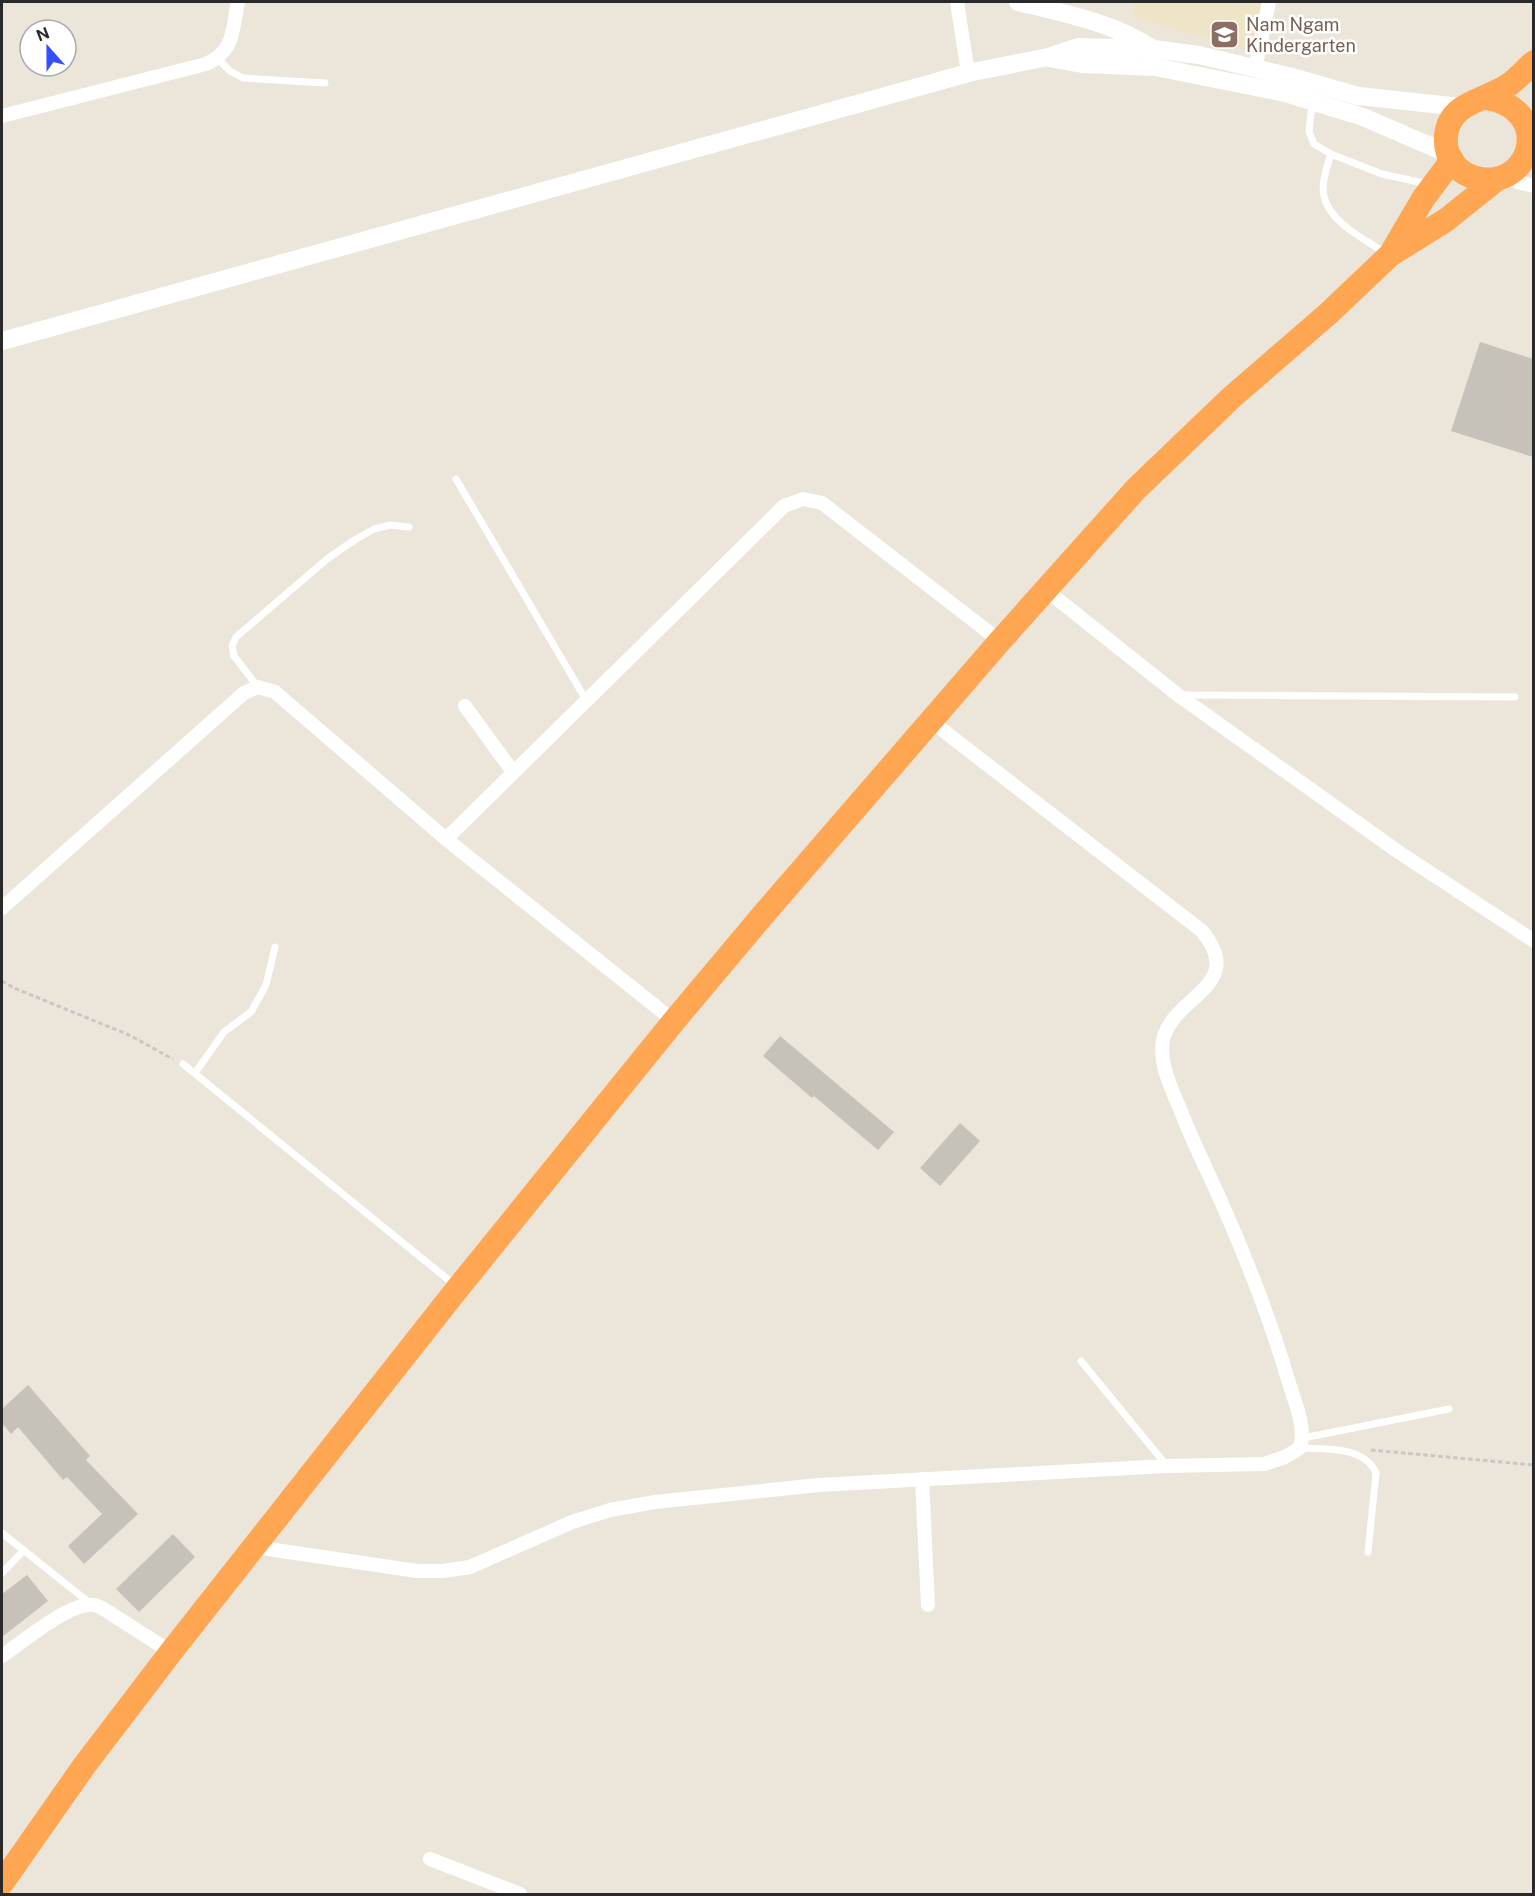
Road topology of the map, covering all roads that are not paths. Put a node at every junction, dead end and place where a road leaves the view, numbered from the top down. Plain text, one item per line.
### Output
1 (238, 2) edge
2 (957, 2) edge
3 (1018, 2) edge
4 (1269, 2) edge
5 (1153, 49) junction
6 (1048, 57) junction
7 (218, 59) junction
8 (1533, 62) edge
9 (1255, 69) junction
10 (968, 74) junction
11 (325, 83) dead end
12 (1486, 98) junction
13 (1313, 101) junction
14 (1461, 107) junction
15 (2, 116) edge
16 (1531, 138) edge
17 (1331, 154) junction
18 (1450, 157) junction
19 (1499, 179) junction
20 (1434, 185) junction
21 (1533, 186) edge
22 (1390, 255) junction
23 (2, 341) edge
24 (456, 479) dead end
25 (409, 527) dead end
26 (1046, 590) junction
27 (1000, 641) junction
28 (258, 687) junction
29 (1178, 695) junction
30 (1515, 697) dead end
31 (586, 700) junction
32 (465, 706) dead end
33 (931, 721) junction
34 (513, 772) junction
35 (446, 839) junction
36 (2, 908) edge
37 (1533, 941) edge
38 (274, 947) dead end
39 (674, 1021) junction
40 (183, 1064) road end
41 (195, 1073) junction
42 (458, 1288) junction
43 (1081, 1361) dead end
44 (1449, 1409) dead end
45 (1301, 1443) junction
46 (1167, 1466) junction
47 (922, 1479) junction
48 (2, 1533) edge
49 (255, 1547) junction
50 (24, 1550) junction
51 (1368, 1552) dead end
52 (2, 1572) edge
53 (91, 1604) junction
54 (928, 1605) dead end
55 (171, 1652) junction
56 (2, 1656) edge
57 (430, 1858) dead end
58 (2, 1883) edge
59 (520, 1894) edge

1 - 7 street
2 - 10 street
3 - 5 street
4 - 9 street
5 - 6 street
5 - 9 street
6 - 10 street
6 - 13 street
7 - 11 lane
7 - 15 street
8 - 12 highway
9 - 14 street
10 - 23 street
12 - 14 highway
12 - 16 highway
13 - 17 lane
13 - 18 street
14 - 18 highway
16 - 19 highway
17 - 20 lane
17 - 22 lane
18 - 19 highway
18 - 20 highway
19 - 21 street
19 - 22 highway
20 - 22 highway
22 - 26 highway
24 - 31 lane
25 - 28 lane
26 - 27 highway
26 - 29 street
27 - 31 street
27 - 33 highway
28 - 35 street
28 - 36 street
29 - 30 lane
29 - 37 street
31 - 34 street
32 - 34 street
33 - 39 highway
33 - 45 street
34 - 35 street
35 - 39 street
38 - 41 lane
39 - 42 highway
40 - 41 lane
41 - 42 lane
42 - 49 highway
43 - 46 lane
44 - 45 lane
45 - 46 street
45 - 51 lane
46 - 47 street
47 - 49 street
47 - 54 street
48 - 50 lane
49 - 55 highway
50 - 52 lane
50 - 53 lane
53 - 55 street
53 - 56 street
55 - 58 highway
57 - 59 street

